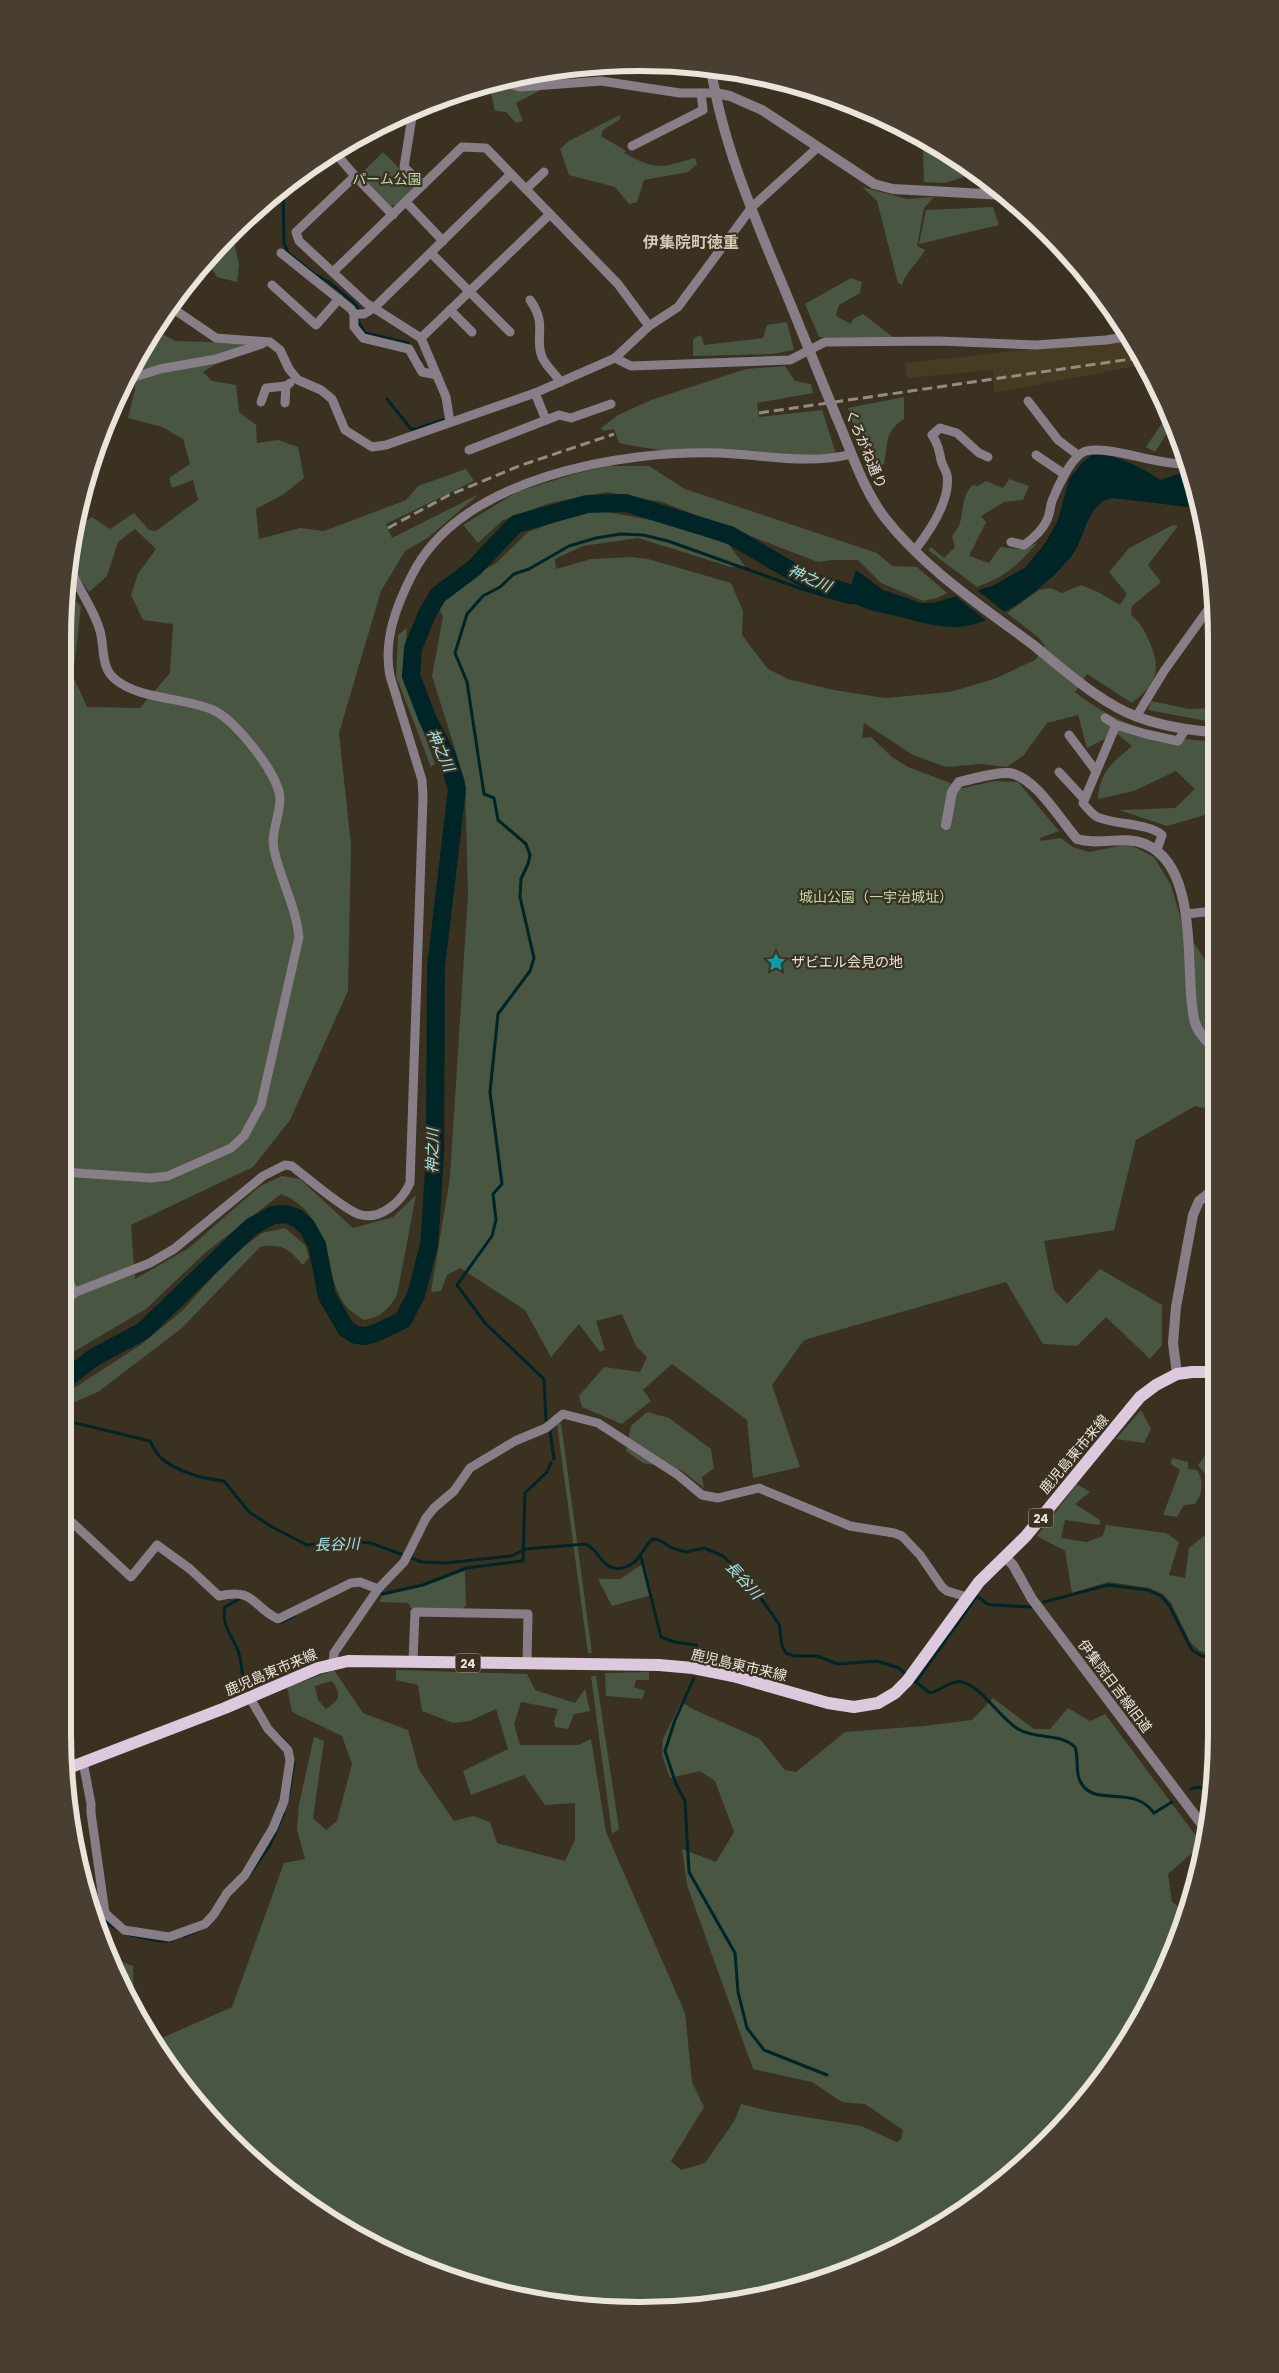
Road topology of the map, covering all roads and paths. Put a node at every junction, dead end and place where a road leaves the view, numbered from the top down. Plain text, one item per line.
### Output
1 (712, 76) edge
2 (516, 85) edge
3 (701, 93) junction
4 (715, 93) junction
5 (409, 121) edge
6 (632, 146) dead end
7 (817, 148) junction
8 (339, 157) edge
9 (544, 172) dead end
10 (512, 174) junction
11 (355, 176) junction
12 (423, 185) junction
13 (526, 189) junction
14 (992, 194) edge
15 (406, 202) junction
16 (752, 207) junction
17 (393, 214) junction
18 (550, 214) junction
19 (443, 241) junction
20 (282, 253) dead end
21 (431, 253) junction
22 (333, 272) junction
23 (272, 285) dead end
24 (470, 291) junction
25 (339, 299) junction
26 (530, 300) dead end
27 (374, 308) junction
28 (450, 310) junction
29 (177, 311) edge
30 (359, 314) junction
31 (649, 326) junction
32 (472, 332) dead end
33 (510, 332) dead end
34 (421, 338) junction
35 (1121, 338) edge
36 (270, 342) junction
37 (615, 358) junction
38 (436, 375) junction
39 (136, 377) edge
40 (296, 378) junction
41 (561, 382) junction
42 (286, 386) junction
43 (535, 393) junction
44 (1028, 401) dead end
45 (262, 402) dead end
46 (286, 403) dead end
47 (611, 404) dead end
48 (546, 420) junction
49 (450, 422) junction
50 (468, 450) dead end
51 (852, 454) junction
52 (1036, 455) dead end
53 (1078, 455) junction
54 (988, 457) dead end
55 (1180, 464) edge
56 (1064, 474) junction
57 (1011, 542) dead end
58 (915, 550) junction
59 (74, 581) edge
60 (1207, 611) edge
61 (1136, 717) junction
62 (1105, 718) dead end
63 (1116, 725) junction
64 (1184, 730) junction
65 (1208, 732) edge
66 (1069, 735) dead end
67 (1096, 771) junction
68 (1059, 772) dead end
69 (1084, 799) junction
70 (946, 825) dead end
71 (1157, 850) junction
72 (1187, 914) junction
73 (1208, 914) edge
74 (1208, 1043) edge
75 (71, 1173) edge
76 (1208, 1194) edge
77 (71, 1286) edge
78 (74, 1294) junction
79 (71, 1295) edge
80 (1208, 1372) edge
81 (1177, 1374) junction
82 (71, 1522) edge
83 (1005, 1556) junction
84 (378, 1589) junction
85 (967, 1597) junction
86 (414, 1661) junction
87 (332, 1664) junction
88 (527, 1664) junction
89 (250, 1698) junction
90 (83, 1762) junction
91 (72, 1767) edge
92 (1201, 1823) edge
93 (105, 1912) junction
94 (100, 1913) edge

1 - 4 street, くろがね通り
2 - 3 street
3 - 4 street
3 - 6 street
4 - 7 street
4 - 16 street, くろがね通り
5 - 12 street
7 - 14 street
7 - 16 street
8 - 11 street
9 - 13 street
10 - 12 street
10 - 13 street
10 - 19 street
11 - 17 street
11 - 22 street
12 - 15 street
13 - 18 street
15 - 17 street
15 - 19 street
16 - 31 street
16 - 51 street, くろがね通り, bridge
17 - 22 street
18 - 24 street
18 - 31 street
19 - 21 street
20 - 25 street
21 - 24 street
21 - 27 street
22 - 27 street
23 - 25 street
24 - 28 street
24 - 33 street
25 - 30 street
26 - 41 street
27 - 30 street
27 - 34 street
28 - 32 street
28 - 34 street
29 - 36 street
30 - 38 street
31 - 37 street
34 - 38 street
35 - 37 street
36 - 39 street
36 - 40 street
37 - 41 street
38 - 49 street
40 - 42 street
40 - 49 street
41 - 43 street
42 - 45 street
42 - 46 street
43 - 48 street
43 - 49 street
44 - 53 street
47 - 48 street
48 - 50 street
51 - 58 street, くろがね通り
51 - 78 street
52 - 56 street
53 - 55 street
53 - 56 street
54 - 58 street
56 - 57 street
58 - 61 street, くろがね通り
59 - 75 street
60 - 61 street
61 - 64 street, くろがね通り
62 - 63 street
63 - 64 street
63 - 67 street
64 - 65 street, くろがね通り
66 - 67 street
67 - 69 street
68 - 69 street
69 - 71 street
70 - 71 street
71 - 72 street
72 - 73 street
72 - 74 street
76 - 81 street
77 - 78 street
78 - 79 street
80 - 81 main road, 鹿児島東市来線 / 24
81 - 83 main road, 鹿児島東市来線 / 24
82 - 84 street
83 - 85 main road, 鹿児島東市来線 / 24
83 - 92 street, 伊集院日吉線旧道
84 - 85 street
84 - 87 street
85 - 88 main road, 鹿児島東市来線 / 24
86 - 87 main road, 鹿児島東市来線 / 24
86 - 88 main road, 鹿児島東市来線 / 24
86 - 88 street
87 - 89 main road, 鹿児島東市来線 / 24
89 - 90 main road, 鹿児島東市来線 / 24
89 - 93 street
90 - 91 main road, 鹿児島東市来線 / 24
90 - 93 street
93 - 94 street

